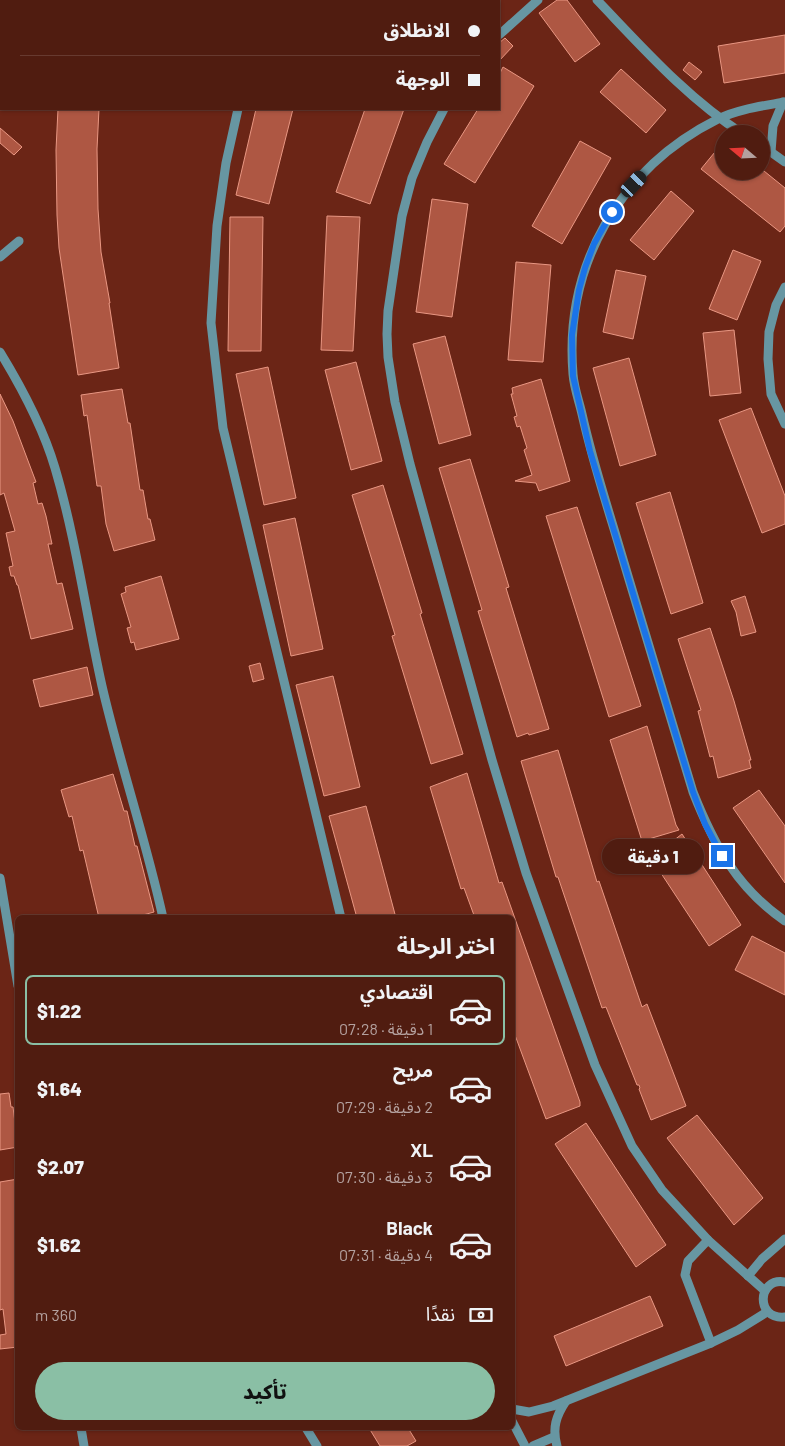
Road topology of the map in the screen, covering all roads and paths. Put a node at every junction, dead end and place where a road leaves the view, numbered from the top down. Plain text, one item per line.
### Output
1 (538, 0) edge
2 (597, 0) edge
3 (500, 34) edge
4 (784, 102) edge
5 (238, 110) edge
6 (443, 110) edge
7 (719, 118) junction
8 (730, 125) edge
9 (771, 152) joint
10 (785, 162) edge
11 (19, 241) dead end
12 (0, 257) edge
13 (785, 287) edge
14 (0, 352) edge
15 (785, 424) edge
16 (0, 878) edge
17 (162, 915) edge
18 (339, 915) edge
19 (785, 921) edge
20 (15, 968) edge
21 (785, 1238) edge
22 (708, 1240) junction
23 (748, 1276) junction
24 (785, 1282) edge
25 (765, 1291) junction
26 (768, 1312) junction
27 (785, 1317) edge
28 (710, 1343) junction
29 (566, 1401) junction
30 (515, 1410) edge
31 (515, 1427) edge
32 (81, 1430) edge
33 (307, 1430) edge
34 (555, 1441) edge
35 (84, 1446) edge
36 (317, 1446) edge
37 (525, 1446) edge
38 (533, 1446) edge

1 - 3 street
2 - 7 street
4 - 7 street
4 - 9 street
5 - 18 street
6 - 22 street
7 - 8 street
7 - 19 street
9 - 10 street
11 - 12 street
13 - 15 street
14 - 17 street
16 - 20 street
21 - 23 street
22 - 23 street
22 - 28 street
23 - 25 street
24 - 25 street
25 - 26 street
26 - 27 street
26 - 28 street
28 - 29 street
29 - 30 street
29 - 34 street
31 - 37 street
32 - 35 street
33 - 36 street
34 - 38 street

